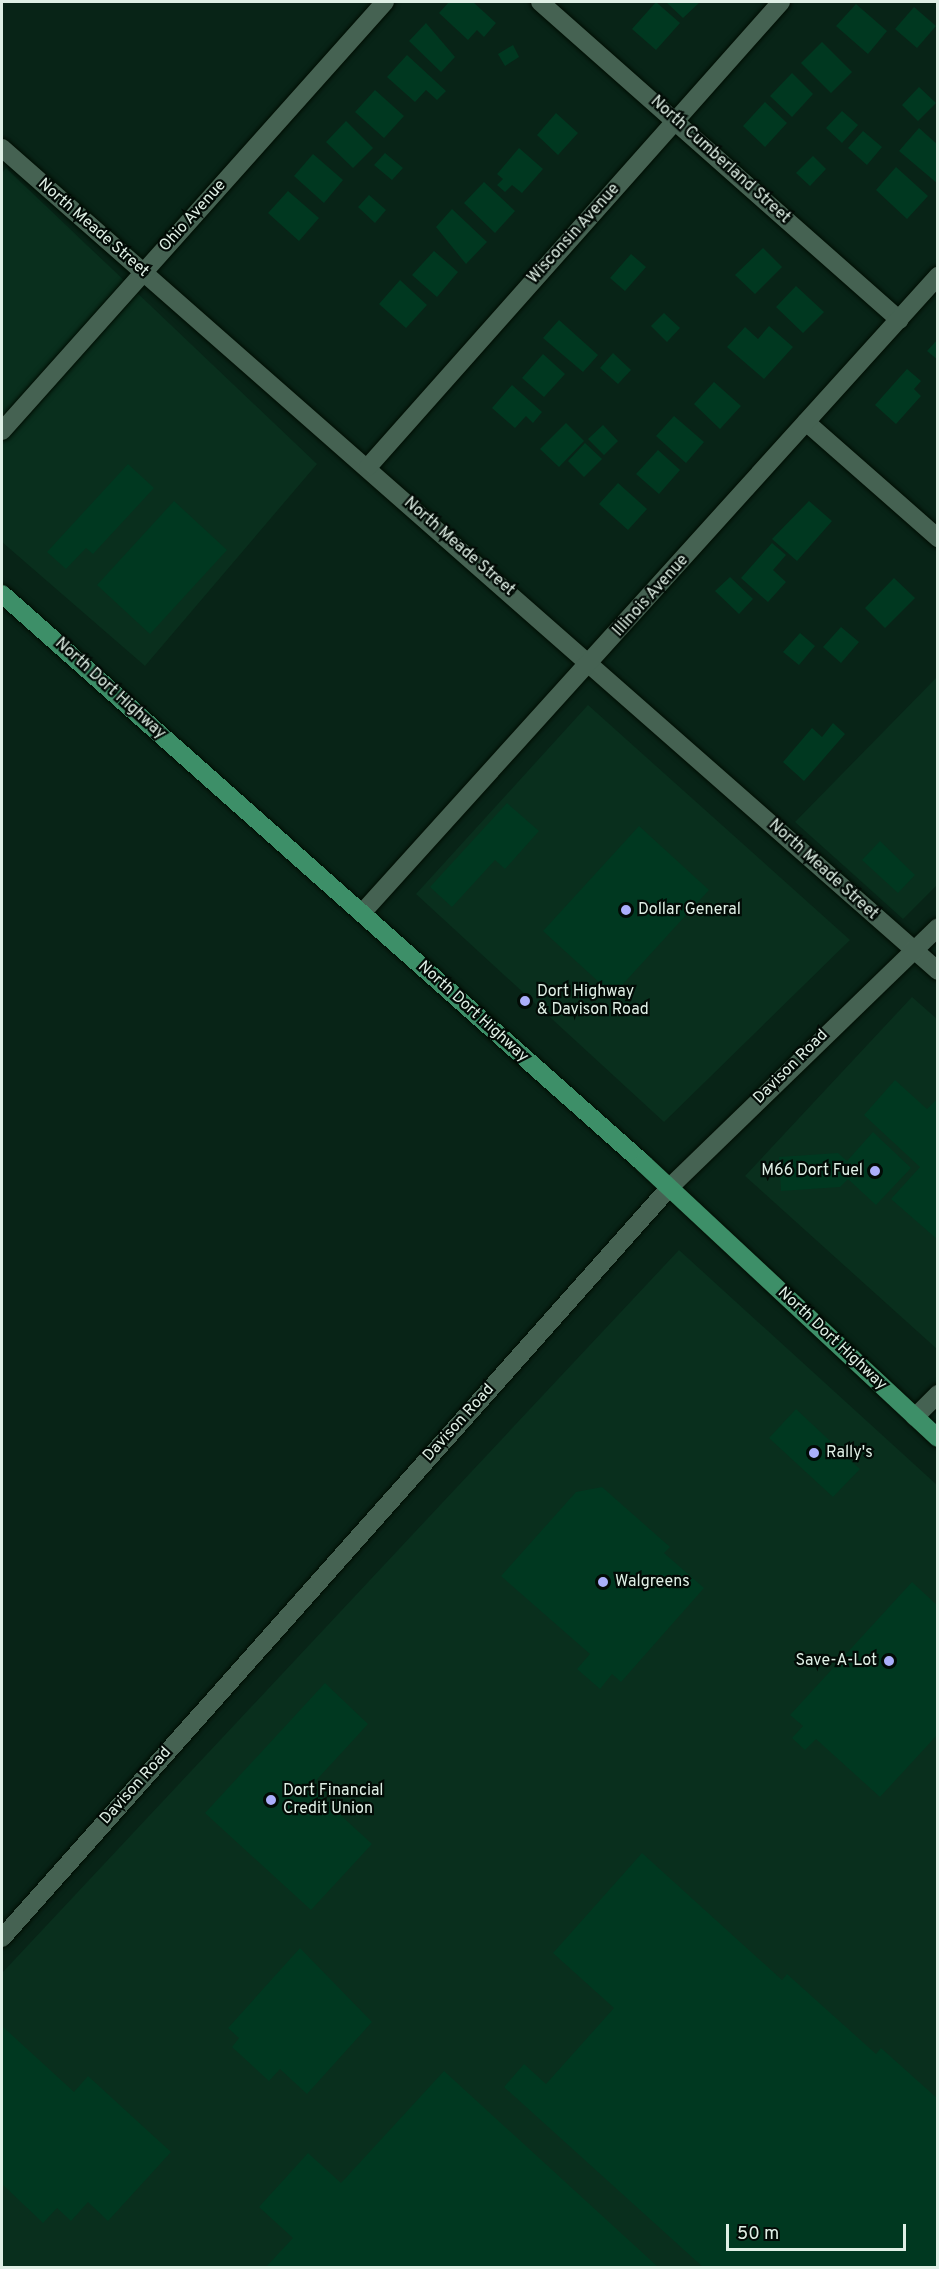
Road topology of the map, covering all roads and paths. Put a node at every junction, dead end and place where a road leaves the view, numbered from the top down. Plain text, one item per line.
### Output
1 (385, 2) edge
2 (540, 2) edge
3 (781, 2) edge
4 (675, 120) junction
5 (2, 148) edge
6 (143, 272) junction
7 (938, 276) edge
8 (900, 320) junction
9 (806, 422) junction
10 (2, 431) edge
11 (368, 467) junction
12 (938, 538) edge
13 (2, 594) edge
14 (591, 663) junction
15 (362, 913) junction
16 (938, 927) edge
17 (914, 950) junction
18 (938, 972) edge
19 (670, 1187) junction
20 (938, 1394) edge
21 (915, 1417) junction
22 (938, 1438) edge
23 (2, 1938) edge

1 - 6 street, Ohio Avenue
2 - 4 street, North Cumberland Street
3 - 4 street, Wisconsin Avenue
4 - 8 street, North Cumberland Street
4 - 11 street, Wisconsin Avenue
5 - 6 street, North Meade Street
6 - 10 street, Ohio Avenue
6 - 11 street, North Meade Street
7 - 8 street, Illinois Avenue
8 - 9 street, Illinois Avenue
9 - 12 street
9 - 14 street, Illinois Avenue
11 - 14 street, North Meade Street
13 - 15 main road, North Dort Highway
14 - 15 street, Illinois Avenue
14 - 17 street, North Meade Street
15 - 19 main road, North Dort Highway
16 - 17 street, Davison Road
17 - 18 street, North Meade Street
17 - 19 street, Davison Road
19 - 21 main road, North Dort Highway
19 - 23 street, Davison Road
20 - 21 street
21 - 22 main road, North Dort Highway

